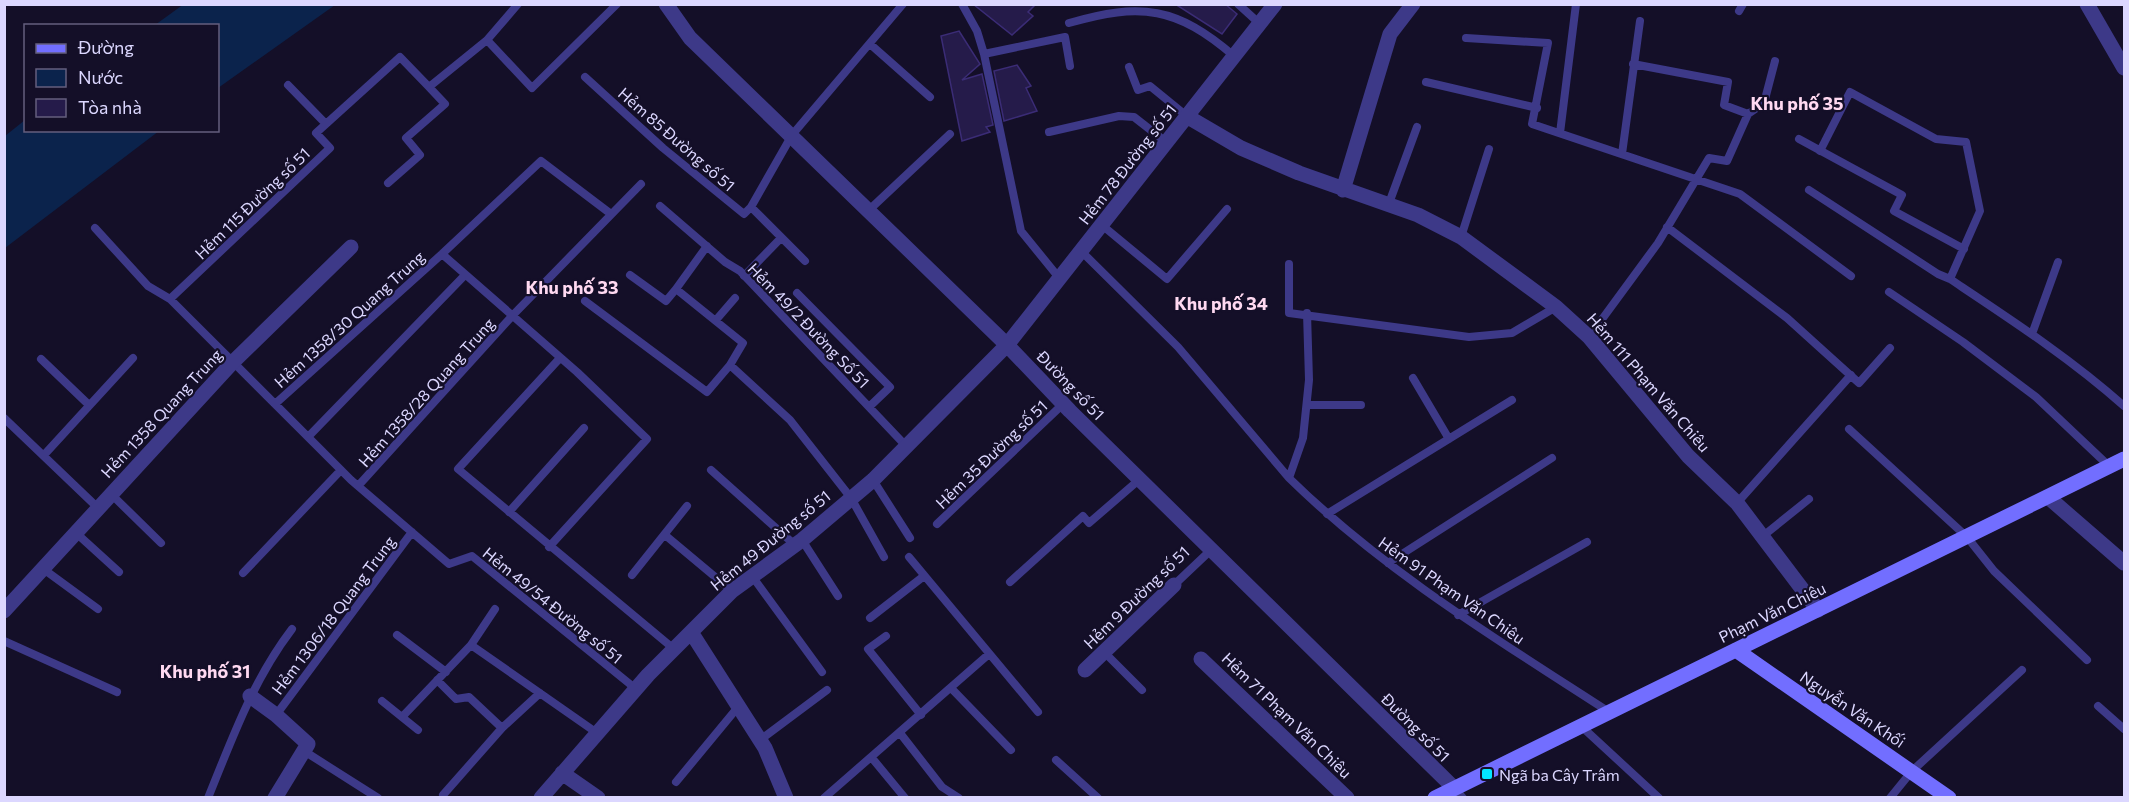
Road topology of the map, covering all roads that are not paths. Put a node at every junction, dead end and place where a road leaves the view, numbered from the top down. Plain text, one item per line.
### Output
1 (518, 4) edge
2 (617, 4) edge
3 (666, 4) edge
4 (903, 4) edge
5 (962, 4) edge
6 (1238, 4) edge
7 (1275, 4) edge
8 (1413, 4) edge
9 (1576, 4) edge
10 (2087, 4) edge
11 (1640, 21) dead end
12 (1069, 23) dead end
13 (1260, 24) junction
14 (1466, 38) dead end
15 (487, 39) junction
16 (870, 44) junction
17 (984, 54) junction
18 (1234, 56) junction
19 (1775, 61) dead end
20 (1633, 64) junction
21 (1070, 66) dead end
22 (1129, 67) dead end
23 (2124, 68) edge
24 (585, 77) dead end
25 (1426, 82) dead end
26 (288, 85) dead end
27 (429, 87) junction
28 (930, 97) dead end
29 (1537, 108) junction
30 (1748, 114) junction
31 (1188, 117) junction
32 (326, 124) junction
33 (1417, 127) dead end
34 (1049, 132) dead end
35 (1560, 133) junction
36 (950, 134) dead end
37 (792, 135) junction
38 (1799, 139) dead end
39 (1166, 142) junction
40 (1489, 149) dead end
41 (1820, 151) junction
42 (1622, 154) junction
43 (1696, 179) junction
44 (388, 183) dead end
45 (641, 184) dead end
46 (1343, 190) junction
47 (1809, 190) dead end
48 (660, 206) dead end
49 (1388, 206) junction
50 (751, 207) junction
51 (1227, 209) dead end
52 (868, 211) junction
53 (611, 214) junction
54 (1103, 226) junction
55 (1667, 227) junction
56 (95, 228) dead end
57 (1461, 237) junction
58 (781, 238) junction
59 (707, 246) junction
60 (351, 247) dead end
61 (1964, 249) junction
62 (1081, 251) junction
63 (442, 255) junction
64 (805, 261) dead end
65 (2058, 262) dead end
66 (1289, 264) dead end
67 (630, 275) dead end
68 (464, 276) junction
69 (744, 276) junction
70 (1851, 276) dead end
71 (1060, 279) junction
72 (1950, 279) junction
73 (676, 289) junction
74 (797, 292) dead end
75 (1889, 292) dead end
76 (735, 298) dead end
77 (170, 299) junction
78 (585, 301) dead end
79 (1556, 307) junction
80 (1307, 313) junction
81 (513, 315) junction
82 (716, 320) junction
83 (2032, 334) junction
84 (1589, 337) junction
85 (1007, 345) junction
86 (1890, 348) dead end
87 (133, 358) dead end
88 (560, 358) junction
89 (41, 359) dead end
90 (232, 363) junction
91 (730, 365) junction
92 (1851, 375) junction
93 (1413, 378) dead end
94 (1512, 400) dead end
95 (275, 404) junction
96 (1063, 404) junction
97 (88, 405) junction
98 (1307, 405) junction
99 (1361, 405) dead end
100 (2124, 406) edge
101 (869, 407) junction
102 (4, 418) edge
103 (584, 428) dead end
104 (1849, 429) dead end
105 (308, 437) junction
106 (1449, 439) junction
107 (906, 446) junction
108 (44, 455) junction
109 (1552, 458) dead end
110 (2124, 459) edge
111 (2110, 466) junction
112 (341, 470) junction
113 (711, 470) dead end
114 (1289, 477) junction
115 (1140, 479) junction
116 (873, 480) junction
117 (358, 486) junction
118 (111, 494) junction
119 (2048, 497) junction
120 (851, 498) junction
121 (1809, 500) dead end
122 (1737, 503) junction
123 (687, 506) dead end
124 (98, 508) junction
125 (509, 512) junction
126 (1327, 514) junction
127 (937, 524) dead end
128 (75, 532) junction
129 (412, 532) junction
130 (665, 535) junction
131 (1763, 536) junction
132 (1967, 537) junction
133 (910, 538) dead end
134 (798, 542) junction
135 (1587, 542) dead end
136 (161, 543) dead end
137 (549, 547) junction
138 (1212, 549) junction
139 (884, 557) dead end
140 (909, 557) dead end
141 (1388, 563) junction
142 (2124, 563) edge
143 (449, 564) joint
144 (42, 568) junction
145 (119, 572) dead end
146 (243, 573) dead end
147 (633, 575) dead end
148 (751, 575) junction
149 (924, 576) junction
150 (1010, 582) dead end
151 (1174, 585) joint
152 (732, 591) junction
153 (838, 596) dead end
154 (98, 609) dead end
155 (495, 609) dead end
156 (1818, 610) junction
157 (4, 611) edge
158 (1458, 615) junction
159 (870, 618) dead end
160 (292, 629) dead end
161 (691, 632) junction
162 (397, 635) dead end
163 (886, 636) dead end
164 (4, 641) edge
165 (471, 645) junction
166 (674, 649) junction
167 (1736, 650) junction
168 (1104, 652) junction
169 (989, 654) junction
170 (1201, 659) dead end
171 (2087, 660) dead end
172 (1085, 670) dead end
173 (2022, 670) dead end
174 (446, 672) junction
175 (822, 672) dead end
176 (437, 680) junction
177 (951, 688) junction
178 (636, 689) junction
179 (827, 690) dead end
180 (1142, 690) dead end
181 (117, 693) dead end
182 (540, 693) junction
183 (250, 696) junction
184 (381, 700) dead end
185 (2098, 706) dead end
186 (738, 707) junction
187 (1038, 712) dead end
188 (1609, 712) junction
189 (276, 715) junction
190 (921, 715) junction
191 (402, 717) junction
192 (1581, 726) junction
193 (502, 728) junction
194 (2124, 729) edge
195 (418, 730) dead end
196 (597, 733) junction
197 (900, 733) junction
198 (760, 740) junction
199 (1011, 750) dead end
200 (304, 751) junction
201 (872, 758) junction
202 (1056, 760) dead end
203 (1912, 771) junction
204 (562, 773) junction
205 (676, 782) dead end
206 (1458, 793) edge
207 (442, 795) dead end
208 (208, 798) edge
209 (275, 798) edge
210 (378, 798) edge
211 (541, 798) edge
212 (598, 798) edge
213 (786, 798) edge
214 (824, 798) edge
215 (905, 798) edge
216 (959, 798) edge
217 (1098, 798) edge
218 (1347, 798) edge
219 (1435, 798) edge
220 (1659, 798) edge
221 (1890, 798) edge
222 (1949, 798) edge

1 - 15 lane
2 - 15 lane
3 - 37 street, Đường số 51
4 - 16 lane, Hẻm 85 Đường số 51
5 - 17 lane
6 - 13 lane
7 - 13 street, Hẻm 78 Đường số 51
8 - 46 street
9 - 35 lane
10 - 23 street
11 - 20 lane
12 - 18 lane
13 - 18 street, Hẻm 78 Đường số 51
14 - 29 lane
15 - 27 lane
16 - 28 lane
16 - 37 lane, Hẻm 85 Đường số 51
17 - 21 lane
17 - 71 lane
18 - 31 street, Hẻm 78 Đường số 51
19 - 30 lane
20 - 30 lane
20 - 42 lane
22 - 31 lane
24 - 50 lane, Hẻm 85 Đường số 51
25 - 29 lane
26 - 32 lane
27 - 32 lane
27 - 44 lane
29 - 35 lane
30 - 43 lane
31 - 39 street, Hẻm 78 Đường số 51
31 - 46 street, Hẻm 111 Phạm Văn Chiêu
32 - 77 lane, Hẻm 115 Đường số 51
33 - 49 lane
34 - 39 lane
35 - 42 lane
36 - 52 lane
37 - 50 lane, Hẻm 85 Đường số 51
37 - 52 street, Đường số 51
38 - 41 lane
39 - 54 street, Hẻm 78 Đường số 51
40 - 57 lane
41 - 61 lane
41 - 61 lane
42 - 43 lane
43 - 55 lane
43 - 70 lane
45 - 53 lane, Hẻm 1358/28 Quang Trung
46 - 49 street, Hẻm 111 Phạm Văn Chiêu
47 - 72 lane
48 - 59 lane, Hẻm 49/2 Đường Số 51
49 - 57 street, Hẻm 111 Phạm Văn Chiêu
50 - 58 lane
51 - 54 lane
52 - 85 street, Đường số 51
53 - 63 lane, Hẻm 1358/30 Quang Trung
53 - 81 lane, Hẻm 1358/28 Quang Trung
54 - 62 street, Hẻm 78 Đường số 51
55 - 84 lane
55 - 92 lane
56 - 77 lane
57 - 79 street, Hẻm 111 Phạm Văn Chiêu
58 - 64 lane
58 - 69 lane
59 - 69 lane, Hẻm 49/2 Đường Số 51
59 - 73 lane
60 - 90 street, Hẻm 1358 Quang Trung
61 - 72 lane
62 - 71 street, Hẻm 78 Đường số 51
62 - 114 lane, Hẻm 91 Phạm Văn Chiêu
63 - 68 lane
63 - 95 lane, Hẻm 1358/30 Quang Trung
65 - 83 lane
66 - 80 lane
67 - 73 lane
68 - 81 lane
68 - 105 lane
69 - 101 lane, Hẻm 49/2 Đường Số 51
71 - 85 street, Hẻm 78 Đường số 51
72 - 83 lane
73 - 82 lane
74 - 101 lane
75 - 111 lane
76 - 82 lane
77 - 90 lane
78 - 91 lane
79 - 80 lane
79 - 84 street, Hẻm 111 Phạm Văn Chiêu
80 - 98 lane
81 - 88 lane, Hẻm 1358/28 Quang Trung
81 - 117 lane, Hẻm 1358/28 Quang Trung
82 - 91 lane
83 - 100 lane
84 - 122 street, Hẻm 111 Phạm Văn Chiêu
85 - 96 street, Đường số 51
85 - 107 street, Hẻm 49 Đường số 51
86 - 92 lane
87 - 97 lane
88 - 125 lane
88 - 137 lane, Hẻm 1358/28 Quang Trung
89 - 97 lane
90 - 95 lane, Hẻm 1358/28 Quang Trung
90 - 118 street, Hẻm 1358 Quang Trung
91 - 120 lane
92 - 122 lane
93 - 106 lane
94 - 106 lane
95 - 105 lane, Hẻm 1358/28 Quang Trung
96 - 115 street, Đường số 51
96 - 127 lane, Hẻm 35 Đường số 51
97 - 108 lane
98 - 99 lane
98 - 114 lane
101 - 107 lane, Hẻm 49/2 Đường Số 51
102 - 108 lane
103 - 125 lane
104 - 132 lane
105 - 112 lane, Hẻm 1358/28 Quang Trung
106 - 126 lane
107 - 116 street, Hẻm 49 Đường số 51
108 - 124 lane
109 - 141 lane
110 - 111 main road, Phạm Văn Chiêu
111 - 119 main road, Phạm Văn Chiêu
112 - 117 lane, Hẻm 1358/28 Quang Trung
112 - 146 lane, Hẻm 1358/28 Quang Trung
113 - 134 lane
114 - 126 lane, Hẻm 91 Phạm Văn Chiêu
115 - 138 street, Đường số 51
115 - 150 lane
116 - 120 street, Hẻm 49 Đường số 51
116 - 133 lane
117 - 129 lane, Hẻm 1358/28 Quang Trung
118 - 124 street, Hẻm 1358 Quang Trung
118 - 136 lane
119 - 132 main road, Phạm Văn Chiêu
119 - 142 street
120 - 134 street, Hẻm 49 Đường số 51
120 - 139 lane
121 - 131 lane
122 - 131 street, Hẻm 111 Phạm Văn Chiêu
123 - 130 lane
124 - 128 street, Hẻm 1358 Quang Trung
125 - 137 lane
126 - 141 lane, Hẻm 91 Phạm Văn Chiêu
128 - 144 street, Hẻm 1358 Quang Trung
128 - 145 lane
129 - 143 lane, Hẻm 1358/28 Quang Trung
129 - 189 lane, Hẻm 1306/18 Quang Trung
130 - 147 lane
130 - 152 lane
131 - 156 street, Hẻm 111 Phạm Văn Chiêu
132 - 156 main road, Phạm Văn Chiêu
132 - 171 lane
134 - 148 street, Hẻm 49 Đường số 51
134 - 153 lane
135 - 158 lane
137 - 166 lane
138 - 151 lane, Hẻm 9 Đường số 51
138 - 206 street, Đường số 51
140 - 149 lane
141 - 158 lane, Hẻm 91 Phạm Văn Chiêu
143 - 178 lane, Hẻm 49/54 Đường số 51
144 - 154 lane
144 - 157 street, Hẻm 1358 Quang Trung
148 - 152 street, Hẻm 49 Đường số 51
148 - 175 lane
149 - 159 lane
149 - 169 lane
151 - 168 street, Hẻm 9 Đường số 51
152 - 161 street, Hẻm 49 Đường số 51
155 - 165 lane
156 - 167 main road, Phạm Văn Chiêu
158 - 188 lane, Hẻm 91 Phạm Văn Chiêu
160 - 183 lane
161 - 166 street, Hẻm 49 Đường số 51
161 - 186 street
162 - 174 lane
163 - 190 lane
164 - 181 lane
165 - 174 lane
165 - 182 lane
166 - 178 street, Hẻm 49 Đường số 51
167 - 188 main road, Phạm Văn Chiêu
167 - 203 main road, Nguyễn Văn Khối
168 - 172 street, Hẻm 9 Đường số 51
168 - 180 lane
169 - 177 lane
169 - 187 lane
170 - 218 street, Hẻm 71 Phạm Văn Chiêu
173 - 203 lane
174 - 176 lane
176 - 191 lane
176 - 193 lane
177 - 190 lane
177 - 199 lane
178 - 196 street, Hẻm 49 Đường số 51
179 - 198 lane
182 - 193 lane
182 - 196 lane
183 - 189 street
183 - 208 lane
184 - 191 lane
185 - 194 lane
186 - 198 street
186 - 205 lane
188 - 192 main road, Phạm Văn Chiêu
189 - 200 street
190 - 197 lane
191 - 195 lane
192 - 206 main road, Phạm Văn Chiêu
192 - 220 lane
193 - 207 lane
196 - 204 street, Hẻm 49 Đường số 51
197 - 201 lane
197 - 216 lane
198 - 213 street
200 - 209 street
200 - 210 lane
201 - 214 lane
201 - 215 lane
202 - 217 lane
203 - 221 lane
203 - 222 main road, Nguyễn Văn Khối
204 - 211 street, Hẻm 49 Đường số 51
204 - 212 street
206 - 219 main road, Phạm Văn Chiêu

